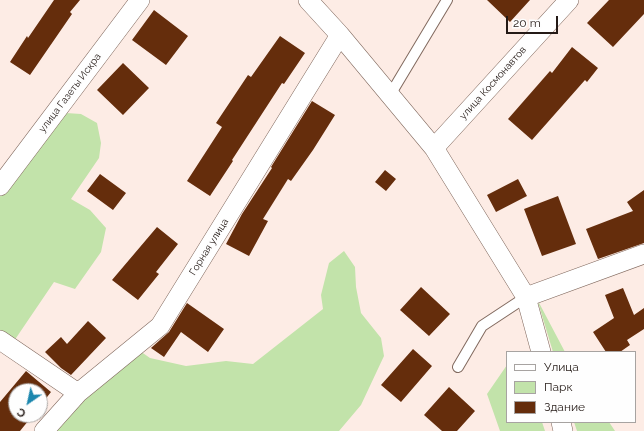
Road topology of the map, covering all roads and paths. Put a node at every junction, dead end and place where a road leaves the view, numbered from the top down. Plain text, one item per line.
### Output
1 (140, 0) edge
2 (308, 0) edge
3 (447, 0) edge
4 (568, 0) edge
5 (340, 35) junction
6 (390, 95) junction
7 (434, 148) junction
8 (0, 186) edge
9 (644, 254) edge
10 (526, 297) junction
11 (0, 340) edge
12 (541, 351) edge
13 (458, 367) dead end
14 (78, 393) junction
15 (44, 431) edge

1 - 8 street, улица Газеты Искра
2 - 5 street
3 - 6 lane
4 - 7 street, улица Космонавтов
5 - 6 street
5 - 14 street, Горная улица
6 - 7 street
7 - 10 street
9 - 10 street
10 - 12 street
10 - 13 lane
11 - 14 street
14 - 15 street, Горная улица

